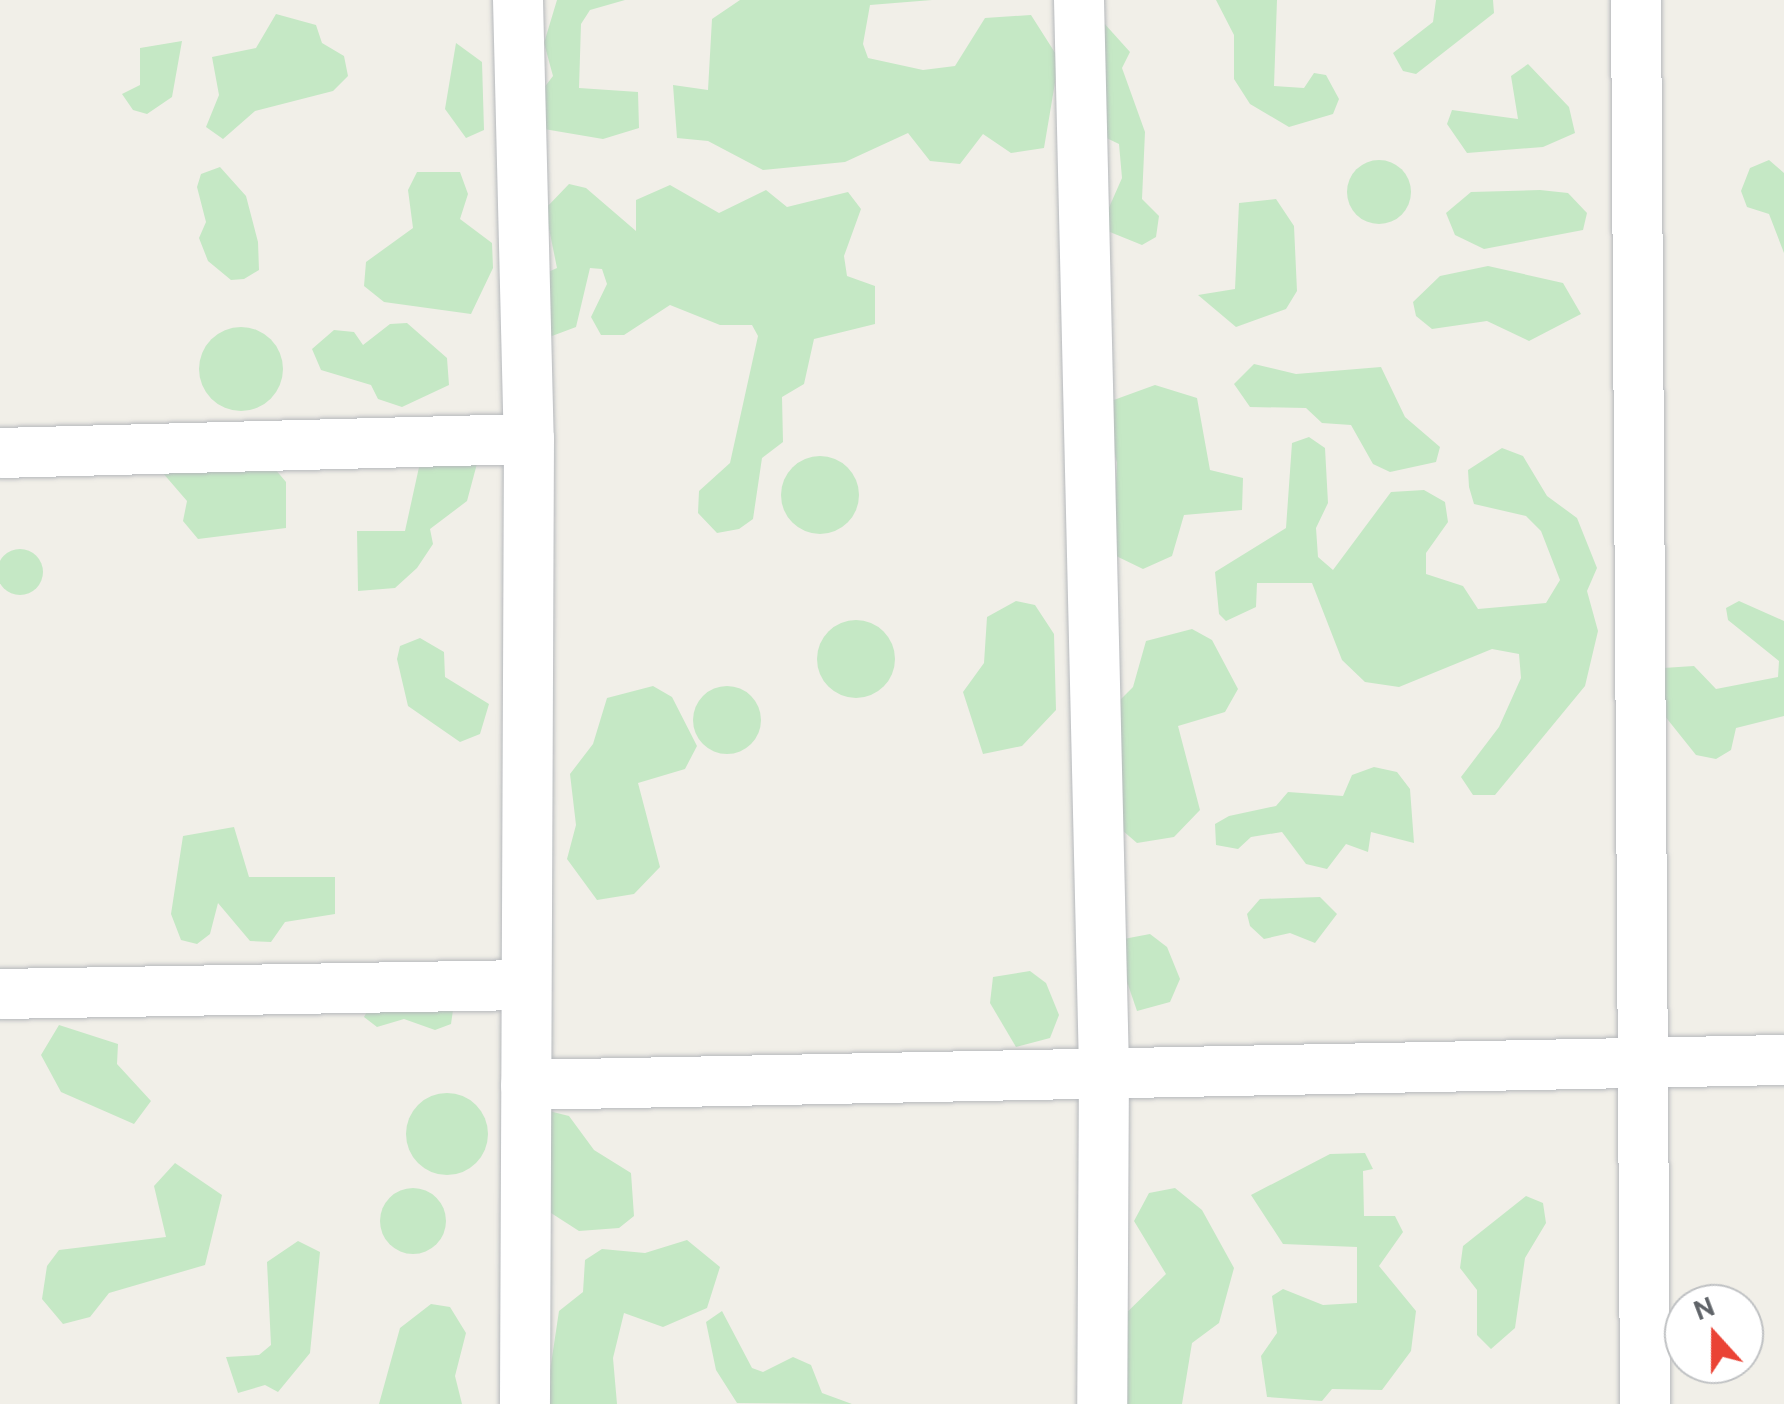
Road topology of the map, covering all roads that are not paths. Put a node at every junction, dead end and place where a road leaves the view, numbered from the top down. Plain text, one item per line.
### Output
1 (518, 0) edge
2 (1079, 0) edge
3 (1636, 0) edge
4 (529, 439) junction
5 (0, 453) edge
6 (525, 985) junction
7 (0, 994) edge
8 (1784, 1060) edge
9 (1646, 1062) junction
10 (1104, 1067) junction
11 (526, 1085) junction
12 (525, 1404) edge
13 (1102, 1404) edge
14 (1645, 1404) edge

1 - 4 street
2 - 10 street
3 - 9 street
4 - 5 street
4 - 6 street
6 - 7 street
6 - 11 street
8 - 9 street
9 - 10 street
9 - 14 street
10 - 11 street
10 - 13 street
11 - 12 street

